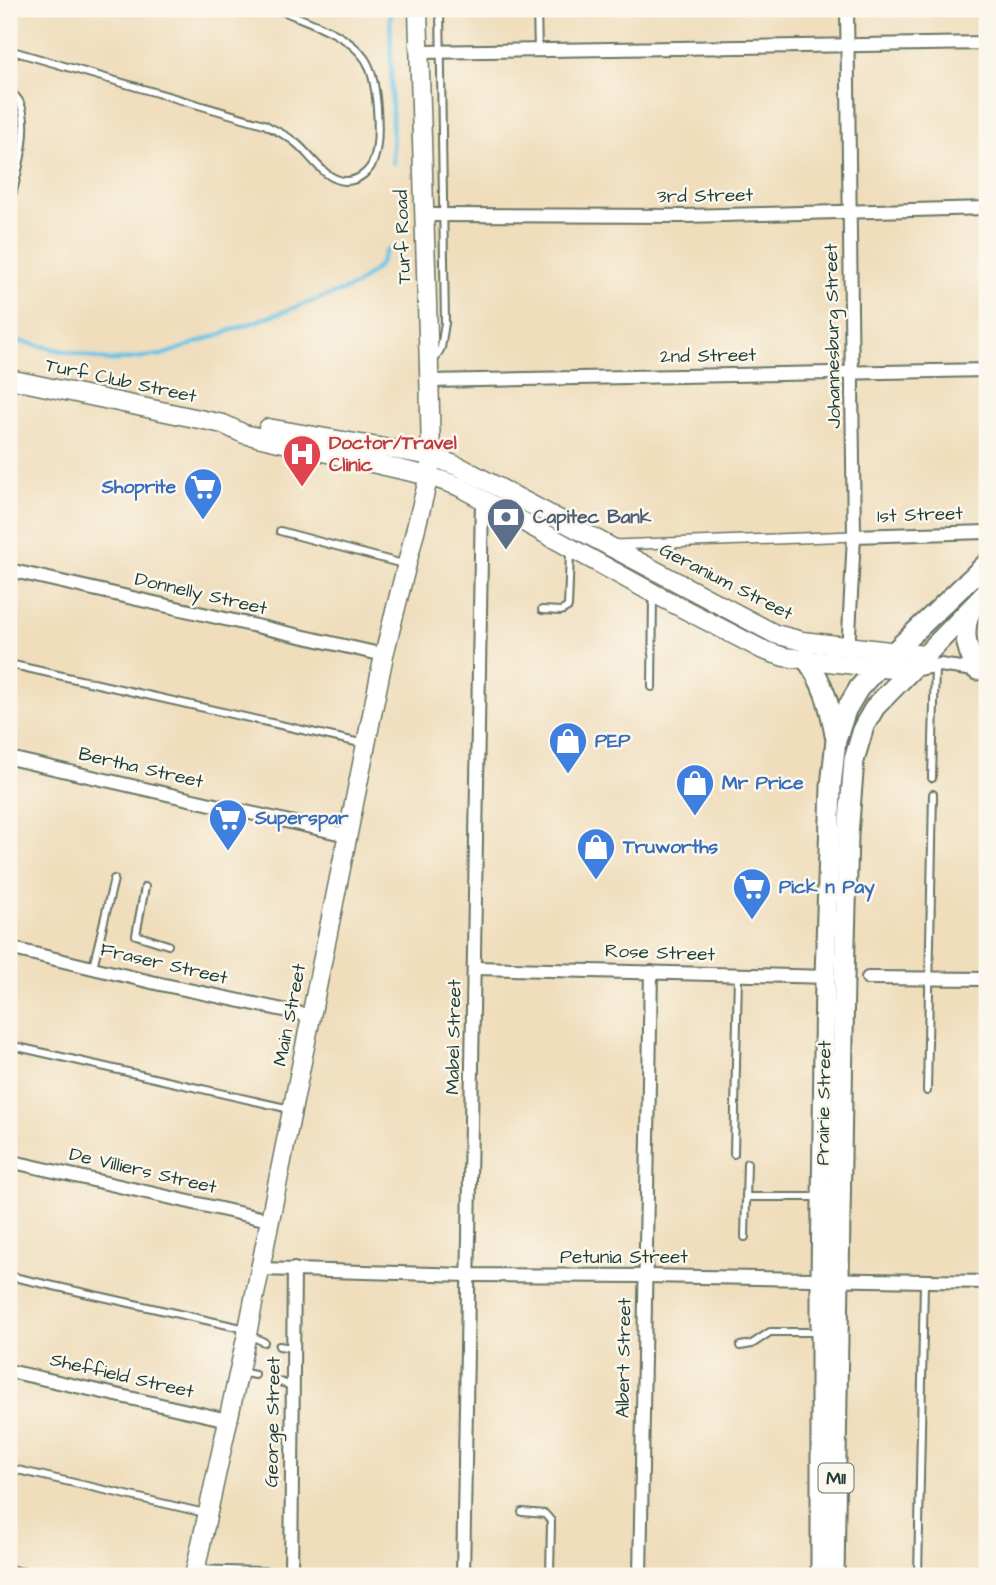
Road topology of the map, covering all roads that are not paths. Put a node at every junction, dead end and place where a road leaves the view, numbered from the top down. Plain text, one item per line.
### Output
1 (278, 9) edge
2 (418, 9) edge
3 (440, 9) edge
4 (537, 9) edge
5 (847, 9) edge
6 (987, 43) edge
7 (847, 46) junction
8 (9, 50) edge
9 (538, 51) junction
10 (420, 52) junction
11 (441, 52) junction
12 (9, 92) edge
13 (9, 207) edge
14 (987, 208) edge
15 (850, 212) junction
16 (423, 215) junction
17 (442, 216) junction
18 (987, 370) edge
19 (853, 373) junction
20 (429, 374) junction
21 (9, 379) edge
22 (430, 465) junction
23 (482, 499) junction
24 (280, 531) dead end
25 (987, 532) edge
26 (854, 536) junction
27 (570, 545) junction
28 (608, 545) junction
29 (987, 563) edge
30 (407, 565) junction
31 (9, 570) edge
32 (653, 593) junction
33 (981, 598) edge
34 (542, 610) dead end
35 (895, 650) junction
36 (384, 655) junction
37 (848, 655) junction
38 (806, 659) junction
39 (933, 662) junction
40 (9, 664) edge
41 (879, 666) junction
42 (909, 671) junction
43 (982, 671) edge
44 (652, 687) dead end
45 (836, 740) junction
46 (366, 745) junction
47 (9, 758) edge
48 (932, 778) dead end
49 (933, 794) dead end
50 (348, 835) junction
51 (114, 879) dead end
52 (145, 887) dead end
53 (168, 945) dead end
54 (9, 948) edge
55 (93, 967) junction
56 (474, 968) junction
57 (651, 972) junction
58 (738, 975) junction
59 (834, 977) junction
60 (868, 978) dead end
61 (928, 979) junction
62 (987, 979) edge
63 (312, 1016) junction
64 (9, 1045) edge
65 (927, 1091) dead end
66 (293, 1110) junction
67 (734, 1154) dead end
68 (9, 1161) edge
69 (747, 1163) dead end
70 (746, 1197) junction
71 (822, 1197) junction
72 (269, 1220) junction
73 (745, 1237) dead end
74 (260, 1269) junction
75 (294, 1269) junction
76 (468, 1275) junction
77 (9, 1276) edge
78 (645, 1276) junction
79 (830, 1279) junction
80 (987, 1282) edge
81 (924, 1283) junction
82 (247, 1332) junction
83 (821, 1332) junction
84 (264, 1342) dead end
85 (279, 1346) dead end
86 (740, 1346) dead end
87 (293, 1348) junction
88 (9, 1371) edge
89 (277, 1381) dead end
90 (292, 1386) junction
91 (228, 1420) junction
92 (9, 1468) edge
93 (522, 1512) dead end
94 (207, 1513) junction
95 (195, 1574) edge
96 (291, 1576) edge
97 (321, 1576) edge
98 (463, 1576) edge
99 (550, 1576) edge
100 (640, 1576) edge
101 (821, 1576) edge
102 (834, 1576) edge
103 (918, 1576) edge

1 - 8 lane
2 - 10 main road, Turf Road
3 - 11 lane
4 - 9 lane
5 - 7 street, Johannesburg Street
6 - 7 street
7 - 9 street
7 - 15 street, Johannesburg Street
9 - 11 street
10 - 11 street
10 - 16 main road, Turf Road
11 - 17 lane
12 - 13 lane
14 - 15 street, 3rd Street
15 - 17 street, 3rd Street
15 - 19 street, Johannesburg Street
16 - 17 street, 3rd Street
16 - 20 main road, Turf Road
17 - 20 lane
18 - 19 street, 2nd Street
19 - 20 street, 2nd Street
19 - 26 street, Johannesburg Street
20 - 22 main road, Turf Road
21 - 22 main road, Turf Club Street
22 - 23 main road, Geranium Street
22 - 28 main road, Geranium Street
22 - 30 main road, Main Street
23 - 27 main road, Geranium Street
23 - 56 street, Mabel Street
24 - 30 lane
25 - 26 street, 1st Street
26 - 28 street
26 - 37 street, Johannesburg Street
27 - 32 main road, Geranium Street
27 - 34 lane
28 - 37 main road, Geranium Street
29 - 35 main road, Prairie Street
30 - 36 main road, Main Street
31 - 36 street, Donnelly Street
32 - 38 main road, Geranium Street
32 - 44 lane
33 - 39 main road, Prairie Street
33 - 43 main road
35 - 37 main road, Geranium Street
35 - 39 main road, Geranium Street
35 - 41 main road, Prairie Street
36 - 46 main road, Main Street
37 - 38 main road, Geranium Street
37 - 41 main road, Geranium Street
38 - 45 main road
39 - 42 main road, Prairie Street
39 - 43 street, Geranium Street
39 - 48 lane
40 - 46 lane
41 - 42 main road, Geranium Street
41 - 45 main road, Prairie Street
42 - 59 main road, Prairie Street
45 - 59 main road, Prairie Street
46 - 50 main road, Main Street
47 - 50 street, Bertha Street
49 - 61 lane
50 - 63 main road, Main Street
51 - 55 lane
52 - 53 lane
54 - 55 street, Fraser Street
55 - 63 street, Fraser Street
56 - 57 street, Rose Street
56 - 76 street, Mabel Street
57 - 58 street, Rose Street
57 - 78 street, Albert Street
58 - 59 street, Rose Street
58 - 67 lane
59 - 71 main road, Prairie Street
59 - 79 main road, Prairie Street
60 - 61 street
61 - 62 street
61 - 65 lane
63 - 66 main road, Main Street
64 - 66 lane
66 - 72 main road, Main Street
68 - 72 street, De Villiers Street
69 - 70 lane
70 - 71 lane
70 - 73 lane
71 - 79 main road, Prairie Street
72 - 74 main road, Main Street
74 - 75 street, Petunia Street
74 - 82 main road, Main Street
75 - 76 street, Petunia Street
75 - 87 street, George Street
76 - 78 street, Petunia Street
76 - 98 street, Mabel Street
77 - 82 lane
78 - 79 street, Petunia Street
78 - 100 street, Albert Street
79 - 81 street, Petunia Street
79 - 83 main road, Prairie Street / M11
79 - 102 main road, Prairie Street / M11
80 - 81 street, Petunia Street
81 - 103 lane
82 - 84 lane
82 - 91 main road, Main Street
83 - 86 lane
83 - 101 main road, Prairie Street / M11
85 - 87 lane
87 - 90 street, George Street
88 - 91 street, Sheffield Street
89 - 90 lane
90 - 96 street, George Street
91 - 94 main road, Main Street
92 - 94 lane
93 - 99 lane
94 - 95 main road, Main Street
95 - 96 street
96 - 97 street

